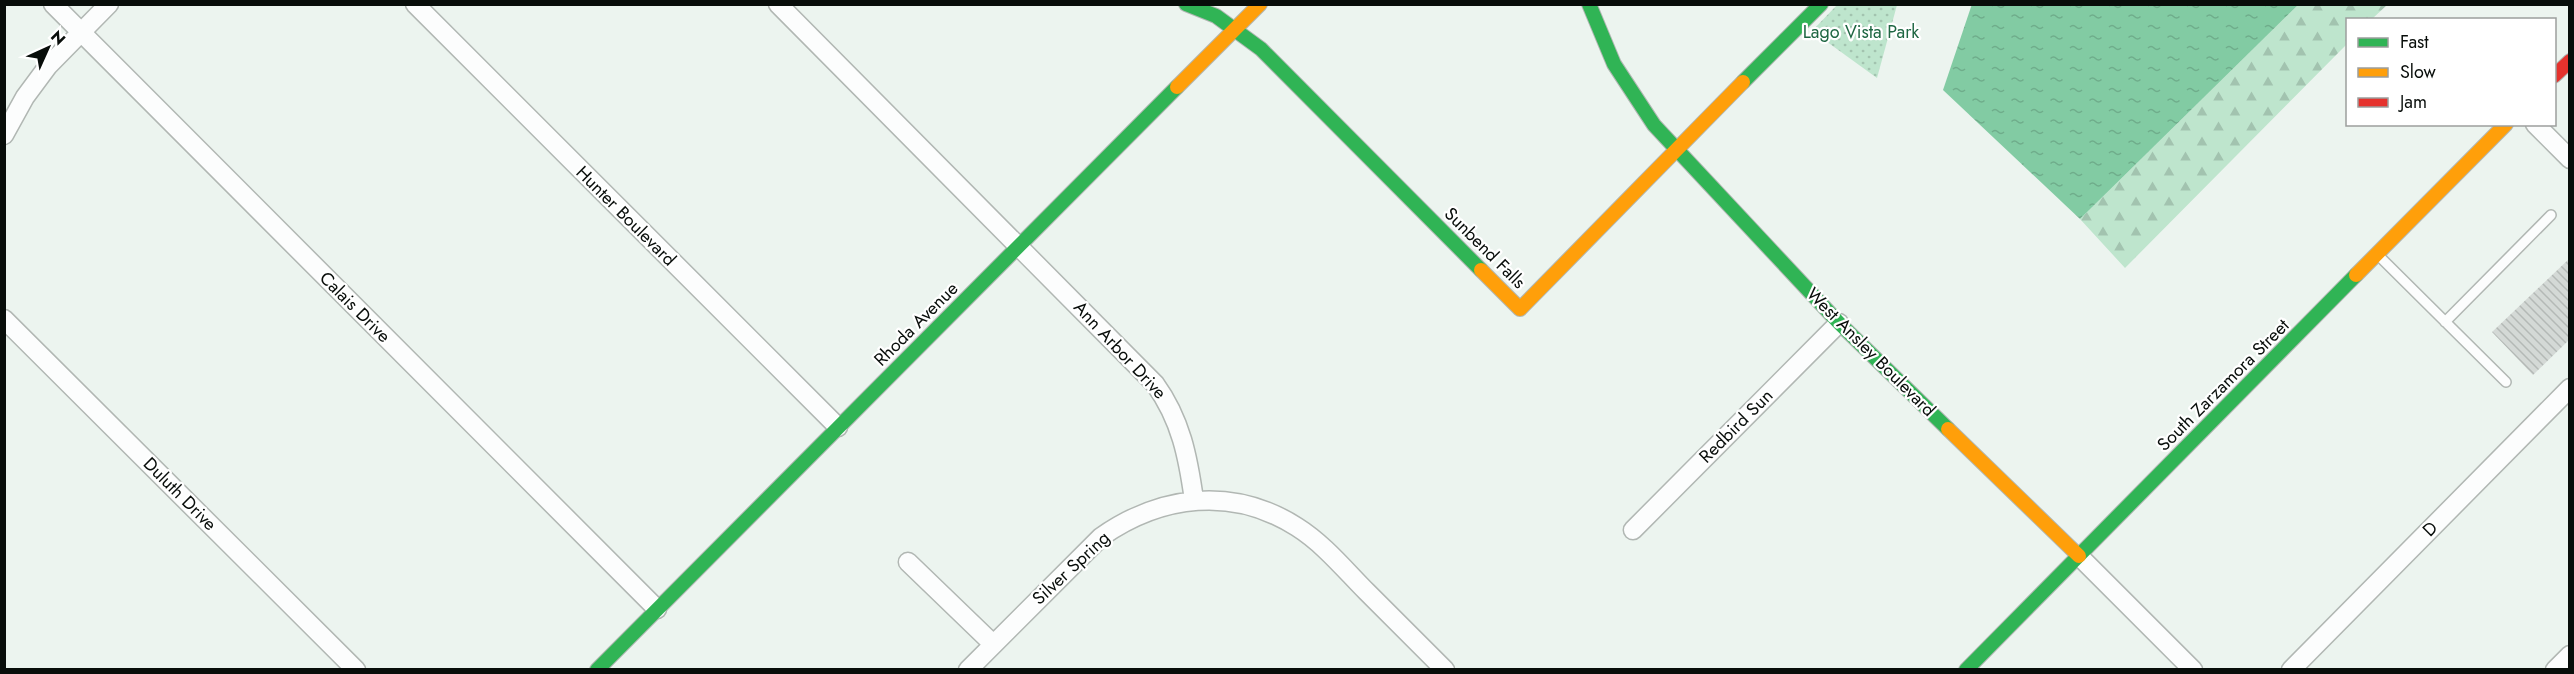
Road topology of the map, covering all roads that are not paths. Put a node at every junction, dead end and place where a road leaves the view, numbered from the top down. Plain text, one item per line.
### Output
1 (53, 4) edge
2 (108, 4) edge
3 (414, 4) edge
4 (778, 4) edge
5 (1185, 4) edge
6 (1260, 4) edge
7 (1589, 4) edge
8 (1821, 4) edge
9 (1236, 29) junction
10 (81, 32) junction
11 (2570, 61) edge
12 (2556, 74) edge
13 (2504, 126) edge
14 (2537, 126) edge
15 (4, 135) edge
16 (1675, 149) junction
17 (2570, 159) edge
18 (2551, 215) dead end
19 (1020, 246) junction
20 (2377, 255) junction
21 (4, 319) edge
22 (2445, 322) junction
23 (1839, 323) junction
24 (2506, 382) dead end
25 (2570, 388) edge
26 (838, 427) junction
27 (1194, 500) junction
28 (1633, 530) dead end
29 (2079, 556) junction
30 (908, 562) dead end
31 (657, 609) junction
32 (993, 644) junction
33 (2570, 655) edge
34 (356, 669) edge
35 (597, 669) edge
36 (968, 669) edge
37 (1444, 669) edge
38 (1966, 669) edge
39 (2193, 669) edge
40 (2291, 669) edge
41 (2555, 669) edge

1 - 10 street, Calais Drive
2 - 10 street
3 - 26 street, Hunter Boulevard
4 - 19 street, Ann Arbor Drive
5 - 9 street, Sunbend Falls
6 - 9 street, Rhoda Avenue
7 - 16 street, West Ansley Boulevard
8 - 16 street, Sunbend Falls
9 - 16 street, Sunbend Falls
9 - 19 street, Rhoda Avenue
10 - 15 street
10 - 31 street, Calais Drive
11 - 12 street
13 - 20 street, South Zarzamora Street
14 - 17 street
16 - 23 street, West Ansley Boulevard
18 - 22 lane
19 - 26 street, Rhoda Avenue
19 - 27 street, Ann Arbor Drive
20 - 22 lane
20 - 29 street, South Zarzamora Street
21 - 34 street, Duluth Drive
22 - 24 lane
23 - 28 street, Redbird Sun
23 - 29 street, West Ansley Boulevard
25 - 40 street, D
26 - 31 street, Rhoda Avenue
27 - 32 street, Silver Spring
27 - 37 street
29 - 38 street, South Zarzamora Street
29 - 39 street, West Ansley Boulevard
30 - 32 street
31 - 35 street, Rhoda Avenue
32 - 36 street, Silver Spring
33 - 41 street

